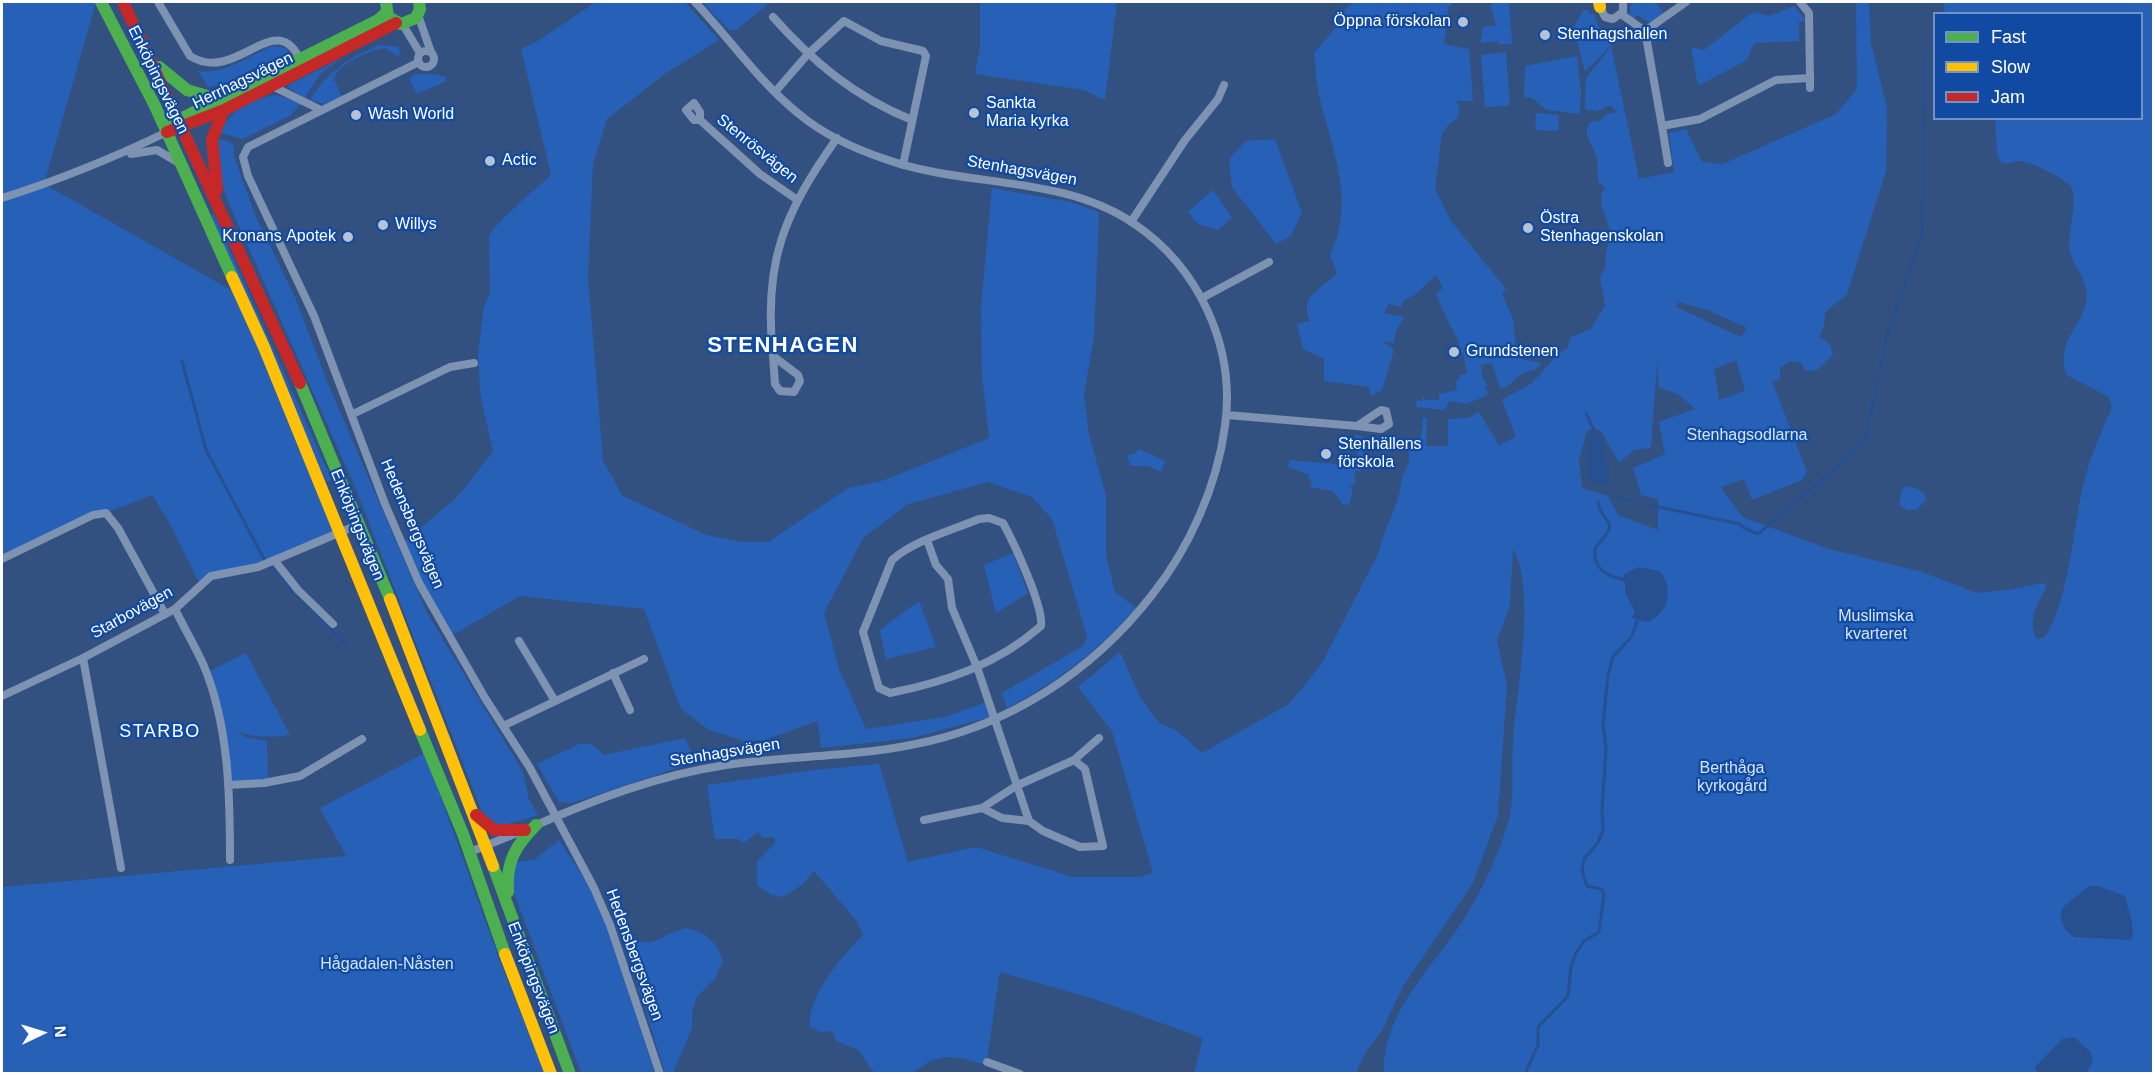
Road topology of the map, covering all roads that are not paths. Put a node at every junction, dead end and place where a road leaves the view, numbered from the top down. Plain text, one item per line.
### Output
1 (101, 2) edge
2 (123, 2) edge
3 (158, 2) edge
4 (695, 2) edge
5 (1623, 2) edge
6 (1686, 2) edge
7 (1800, 2) edge
8 (1600, 4) edge
9 (386, 7) edge
10 (421, 7) edge
11 (1621, 14) junction
12 (773, 17) dead end
13 (399, 24) junction
14 (1645, 31) junction
15 (431, 52) junction
16 (149, 55) junction
17 (808, 55) junction
18 (419, 58) junction
19 (303, 65) junction
20 (1224, 85) dead end
21 (272, 86) junction
22 (775, 92) junction
23 (222, 105) junction
24 (321, 110) junction
25 (700, 120) dead end
26 (912, 120) junction
27 (180, 124) junction
28 (1662, 126) junction
29 (167, 132) junction
30 (837, 138) junction
31 (110, 159) junction
32 (1668, 163) dead end
33 (181, 164) junction
34 (903, 165) junction
35 (2, 198) edge
36 (796, 199) junction
37 (218, 201) junction
38 (1131, 222) junction
39 (1269, 262) dead end
40 (1202, 298) junction
41 (773, 356) dead end
42 (474, 363) dead end
43 (352, 414) junction
44 (1227, 415) junction
45 (1357, 426) dead end
46 (360, 524) junction
47 (342, 531) junction
48 (927, 540) junction
49 (2, 559) edge
50 (275, 561) junction
51 (175, 609) junction
52 (165, 614) junction
53 (333, 624) dead end
54 (519, 641) dead end
55 (83, 658) junction
56 (644, 659) dead end
57 (977, 667) junction
58 (613, 673) junction
59 (2, 696) edge
60 (555, 701) junction
61 (630, 710) dead end
62 (994, 721) junction
63 (503, 726) junction
64 (1099, 738) dead end
65 (362, 739) dead end
66 (1074, 760) junction
67 (228, 785) junction
68 (1016, 786) junction
69 (982, 808) junction
70 (472, 811) junction
71 (557, 817) junction
72 (924, 820) dead end
73 (1029, 821) junction
74 (531, 827) junction
75 (485, 846) junction
76 (470, 852) junction
77 (230, 860) dead end
78 (121, 868) dead end
79 (509, 909) junction
80 (987, 1062) dead end
81 (551, 1074) edge
82 (570, 1074) edge
83 (660, 1074) edge
84 (1020, 1074) edge

1 - 29 main road, Enköpingsvägen
2 - 16 main road, Enköpingsvägen
3 - 19 street
4 - 22 street, Stenhagsvägen
5 - 11 street
6 - 14 street
7 - 28 street
8 - 11 street
9 - 13 main road
9 - 19 main road, Herrhagsvägen
10 - 13 main road, Herrhagsvägen
10 - 15 street
11 - 14 street
12 - 17 street
13 - 18 street
13 - 19 main road, Herrhagsvägen
14 - 28 street
15 - 18 street, Hedensbergsvägen
15 - 18 street, Hedensbergsvägen
16 - 23 main road
16 - 27 main road, Enköpingsvägen
17 - 22 street
17 - 26 street
17 - 26 street
18 - 24 street, Hedensbergsvägen
19 - 21 main road, Herrhagsvägen
19 - 23 main road, Herrhagsvägen
20 - 38 street
21 - 23 main road, Herrhagsvägen
21 - 24 street
22 - 30 street, Stenhagsvägen
23 - 27 main road, Herrhagsvägen
23 - 37 main road
24 - 43 street, Hedensbergsvägen
25 - 36 street, Stenrösvägen
26 - 34 street
27 - 29 main road, Herrhagsvägen
27 - 37 main road, Enköpingsvägen
28 - 32 street
29 - 31 street
29 - 33 main road, Enköpingsvägen
30 - 34 street, Stenhagsvägen
30 - 36 street, Stenrösvägen
31 - 33 street
31 - 35 street
33 - 47 main road, Enköpingsvägen
34 - 38 street, Stenhagsvägen
36 - 41 street, Stenrösvägen
37 - 46 main road, Enköpingsvägen
38 - 40 street, Stenhagsvägen
39 - 40 street
40 - 44 street, Stenhagsvägen
42 - 43 street
43 - 63 street, Hedensbergsvägen
44 - 45 street
44 - 62 street, Stenhagsvägen
46 - 47 street, Starbovägen
46 - 70 main road, Enköpingsvägen
47 - 50 street, Starbovägen
47 - 76 main road, Enköpingsvägen
48 - 57 street
48 - 57 street
48 - 57 street
49 - 52 street
50 - 51 street, Starbovägen
50 - 53 street
51 - 52 street, Starbovägen
51 - 67 street
52 - 55 street, Starbovägen
54 - 60 street
55 - 59 street, Starbovägen
55 - 78 street
56 - 58 street
57 - 62 street
58 - 60 street
58 - 61 street
60 - 63 street
62 - 68 street
62 - 71 street, Stenhagsvägen
63 - 71 street, Hedensbergsvägen
64 - 66 street
65 - 67 street
66 - 68 street
66 - 73 street
67 - 77 street
68 - 69 street
68 - 73 street
69 - 72 street
69 - 73 street
70 - 74 main road
70 - 75 main road, Enköpingsvägen
71 - 74 street, Stenhagsvägen
71 - 83 street, Hedensbergsvägen
74 - 75 street, Stenhagsvägen
74 - 79 main road
75 - 76 street, Stenhagsvägen
75 - 79 main road, Enköpingsvägen
76 - 81 main road, Enköpingsvägen
79 - 82 main road, Enköpingsvägen
80 - 84 street

